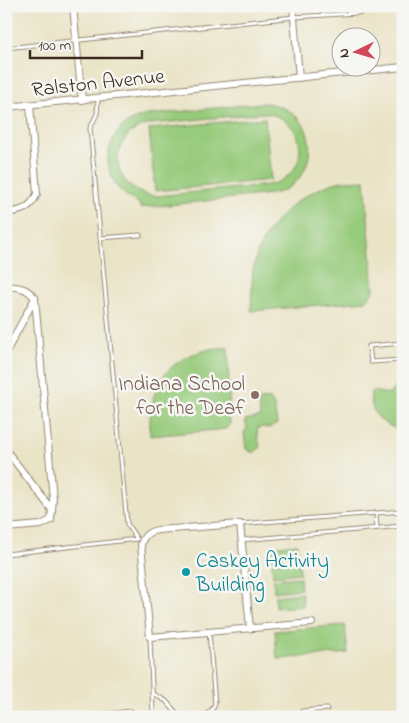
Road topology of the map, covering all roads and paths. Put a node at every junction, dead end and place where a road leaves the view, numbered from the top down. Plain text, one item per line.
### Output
1 (73, 6) edge
2 (292, 6) edge
3 (403, 8) edge
4 (294, 17) junction
5 (76, 41) junction
6 (6, 48) edge
7 (403, 67) edge
8 (299, 78) junction
9 (98, 98) junction
10 (82, 100) junction
11 (30, 105) junction
12 (6, 107) edge
13 (6, 213) edge
14 (140, 235) dead end
15 (100, 238) junction
16 (6, 287) edge
17 (35, 298) junction
18 (403, 343) edge
19 (6, 352) edge
20 (403, 360) edge
21 (6, 450) edge
22 (52, 510) junction
23 (403, 510) edge
24 (376, 513) junction
25 (240, 524) junction
26 (403, 526) edge
27 (6, 528) edge
28 (377, 528) junction
29 (140, 538) junction
30 (242, 540) junction
31 (6, 554) edge
32 (312, 623) dead end
33 (250, 628) junction
34 (209, 632) junction
35 (150, 637) junction
36 (152, 692) junction
37 (327, 709) dead end
38 (132, 712) dead end
39 (85, 717) edge
40 (150, 717) edge
41 (180, 717) edge
42 (299, 717) edge

1 - 5 street
2 - 4 street
3 - 4 lane
4 - 5 lane
4 - 8 street
5 - 6 lane
5 - 10 street
7 - 8 street, Ralston Avenue
8 - 9 street, Ralston Avenue
9 - 10 street, Ralston Avenue
9 - 15 lane
10 - 11 street, Ralston Avenue
11 - 12 street, Ralston Avenue
11 - 13 street
14 - 15 lane
15 - 29 lane
16 - 17 street
17 - 19 street
17 - 22 street
18 - 20 lane
21 - 22 street
22 - 27 street
23 - 24 lane
24 - 25 lane
24 - 28 lane
25 - 29 street
25 - 30 street
26 - 28 lane
28 - 30 lane
29 - 31 lane
29 - 35 street
30 - 33 street
32 - 33 street
33 - 34 street
34 - 35 street
34 - 41 lane
35 - 36 lane
36 - 40 lane
36 - 41 lane
37 - 42 lane
38 - 39 lane

